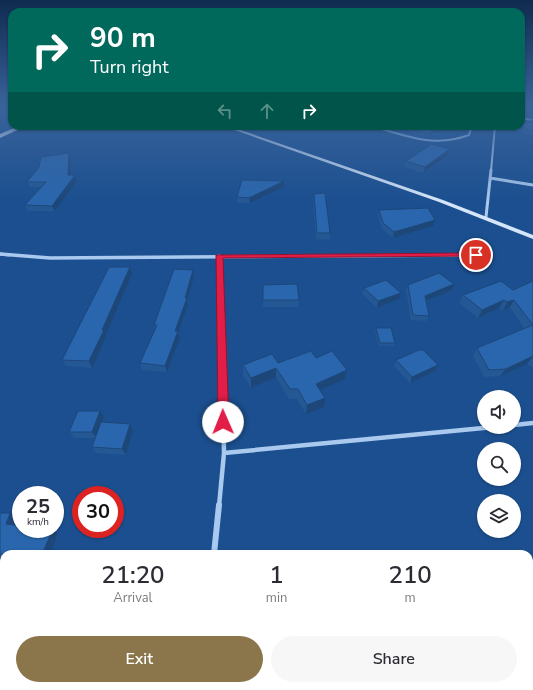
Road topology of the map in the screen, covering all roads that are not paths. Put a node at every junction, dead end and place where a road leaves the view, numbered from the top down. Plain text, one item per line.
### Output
1 (260, 138) edge
2 (412, 138) edge
3 (461, 138) edge
4 (494, 138) edge
5 (490, 178) junction
6 (533, 185) edge
7 (486, 217) junction
8 (533, 237) edge
9 (0, 254) edge
10 (476, 255) dead end
11 (219, 256) junction
12 (533, 423) edge
13 (521, 424) edge
14 (477, 429) edge
15 (224, 452) junction
16 (214, 550) edge

1 - 7 street
2 - 3 street
4 - 5 street
5 - 6 street
5 - 7 street
7 - 8 street
9 - 11 street
10 - 11 street
11 - 15 street
12 - 13 street
14 - 15 street
15 - 16 street

